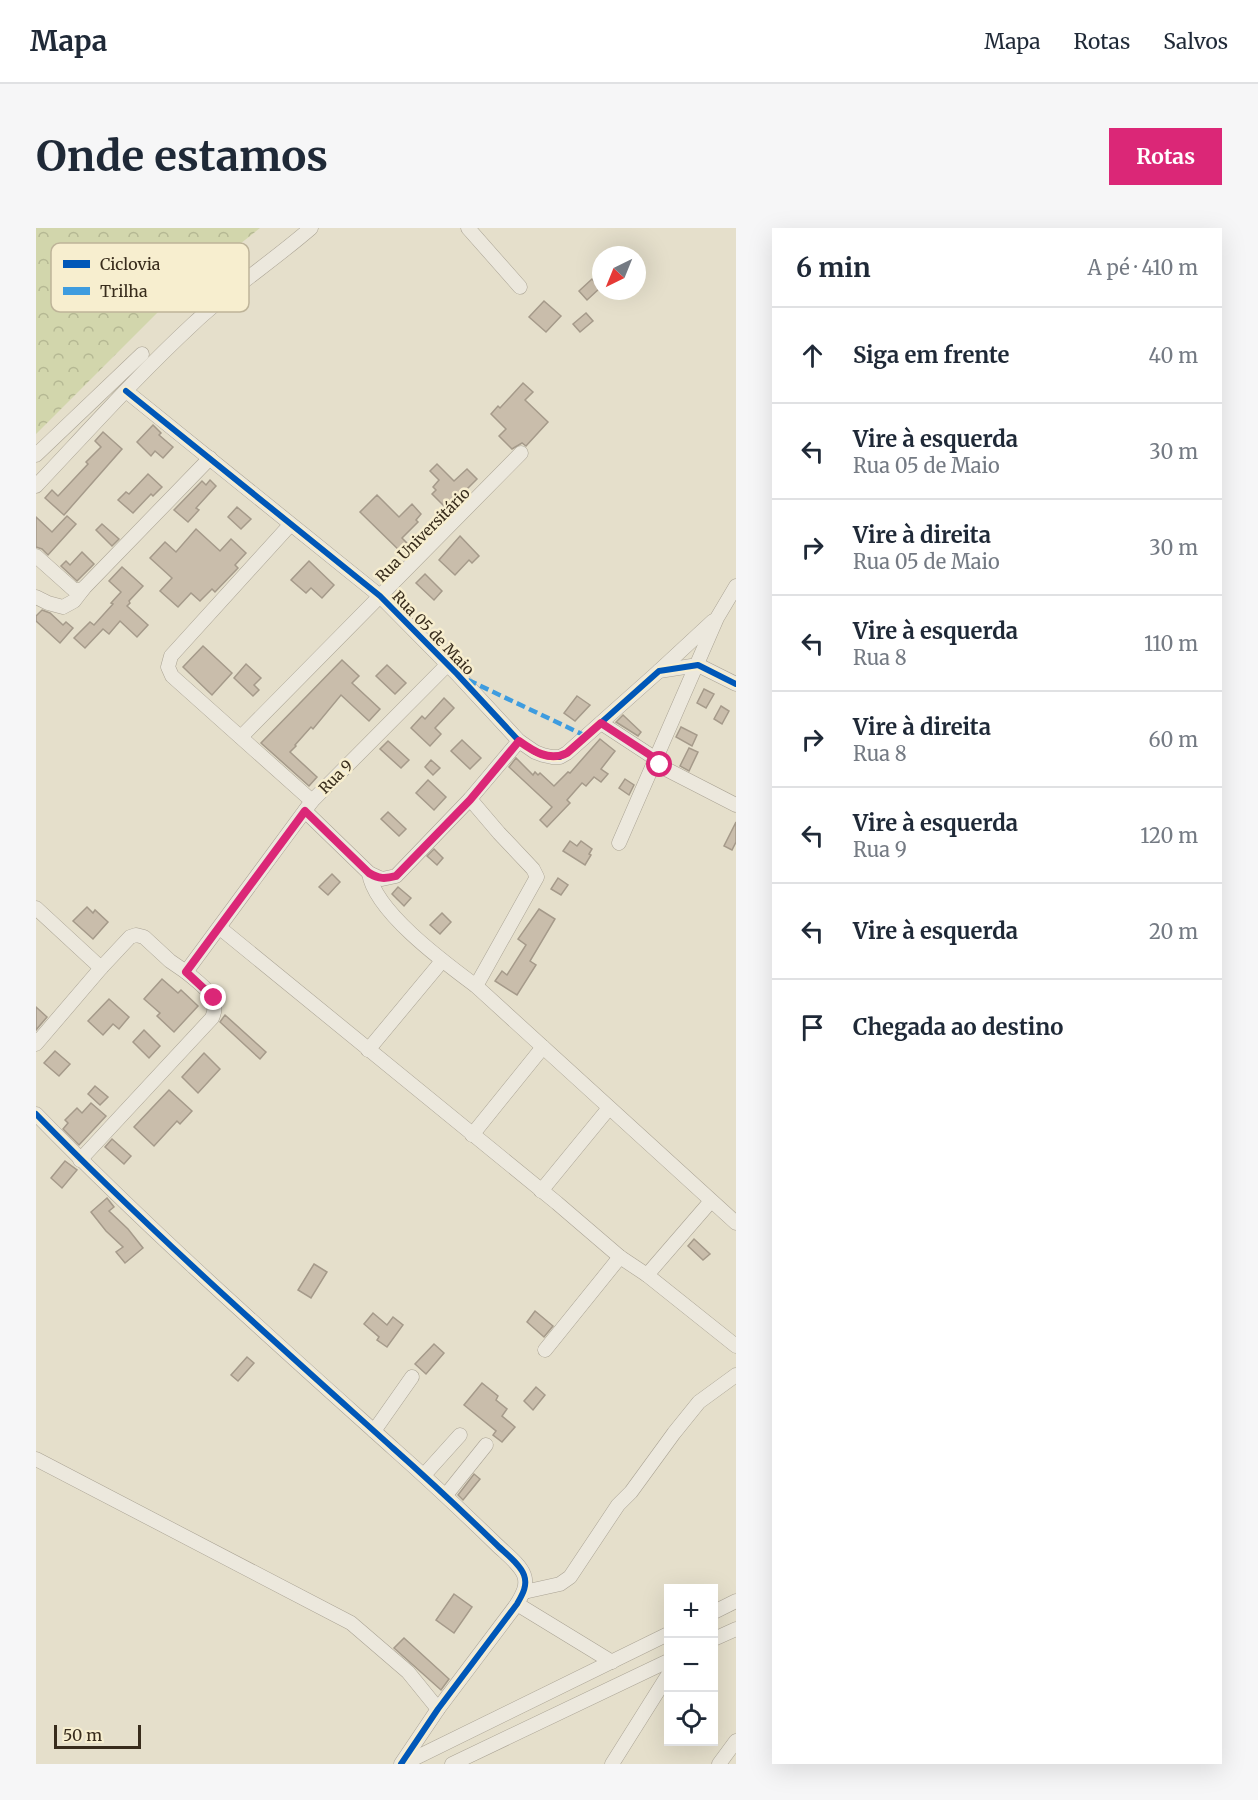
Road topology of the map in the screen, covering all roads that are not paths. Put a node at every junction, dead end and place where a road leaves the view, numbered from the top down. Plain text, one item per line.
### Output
1 (311, 228) edge
2 (468, 228) edge
3 (249, 276) edge
4 (520, 287) dead end
5 (206, 312) edge
6 (142, 354) dead end
7 (126, 391) junction
8 (521, 453) dead end
9 (36, 455) edge
10 (210, 458) junction
11 (36, 486) edge
12 (290, 525) junction
13 (36, 556) edge
14 (736, 586) edge
15 (84, 588) junction
16 (380, 596) junction
17 (36, 597) edge
18 (717, 618) junction
19 (448, 664) junction
20 (698, 665) junction
21 (659, 671) junction
22 (736, 684) edge
23 (601, 723) junction
24 (241, 737) junction
25 (519, 741) junction
26 (656, 759) junction
27 (470, 800) junction
28 (736, 804) edge
29 (308, 806) junction
30 (619, 843) dead end
31 (369, 873) junction
32 (396, 876) junction
33 (378, 896) junction
34 (36, 908) edge
35 (220, 928) junction
36 (442, 961) junction
37 (101, 968) junction
38 (186, 972) junction
39 (476, 986) junction
40 (36, 1044) edge
41 (543, 1047) junction
42 (368, 1050) junction
43 (609, 1108) junction
44 (36, 1114) edge
45 (472, 1135) junction
46 (80, 1160) junction
47 (541, 1191) junction
48 (711, 1201) junction
49 (736, 1223) edge
50 (620, 1257) junction
51 (647, 1275) junction
52 (736, 1346) edge
53 (545, 1350) dead end
54 (736, 1375) edge
55 (412, 1377) dead end
56 (374, 1431) junction
57 (460, 1435) dead end
58 (486, 1445) dead end
59 (36, 1459) edge
60 (424, 1475) junction
61 (446, 1496) junction
62 (521, 1598) junction
63 (736, 1601) edge
64 (718, 1610) edge
65 (736, 1629) edge
66 (664, 1636) edge
67 (716, 1638) edge
68 (612, 1662) junction
69 (664, 1663) edge
70 (664, 1683) edge
71 (438, 1709) junction
72 (736, 1742) edge
73 (402, 1764) edge
74 (452, 1764) edge
75 (612, 1764) edge
76 (720, 1764) edge

1 - 3 street
2 - 4 street
5 - 7 street
6 - 9 street
7 - 10 street, Rua 05 de Maio
7 - 11 street
8 - 16 street, Rua Universitário
10 - 12 street, Rua 05 de Maio
10 - 15 street
12 - 16 street, Rua 05 de Maio
12 - 24 street
13 - 15 street
14 - 18 street
15 - 17 street
16 - 19 street, Rua 05 de Maio
16 - 24 street, Rua Universitário
18 - 20 street
18 - 21 street, Rua 05 de Maio
19 - 25 street, Rua 05 de Maio
19 - 29 street, Rua 9
20 - 21 street
20 - 22 street
20 - 26 street
21 - 23 street, Rua 05 de Maio
23 - 25 street, Rua 05 de Maio
23 - 26 street
24 - 29 street
25 - 27 street
26 - 28 street
26 - 30 street
27 - 32 street
27 - 39 street
29 - 31 street
29 - 35 street, Rua 9
31 - 32 street
31 - 33 street
32 - 33 street
33 - 36 street
34 - 37 street
35 - 38 street, Rua 9
35 - 42 street
36 - 39 street
36 - 42 street
37 - 38 street
37 - 40 street
38 - 46 street
39 - 41 street
41 - 43 street
41 - 45 street
42 - 45 street
43 - 47 street
43 - 48 street
44 - 46 street
45 - 47 street
46 - 56 street
47 - 50 street
48 - 49 street
48 - 51 street
50 - 51 street
50 - 53 street
51 - 52 street
54 - 62 street
55 - 56 street
56 - 60 street
57 - 60 street
58 - 61 street
59 - 71 street
60 - 61 street
61 - 62 street
62 - 68 street
62 - 71 street
63 - 64 street
65 - 67 street
66 - 68 street
68 - 73 street
69 - 74 street
70 - 75 street
71 - 73 street
72 - 76 street

